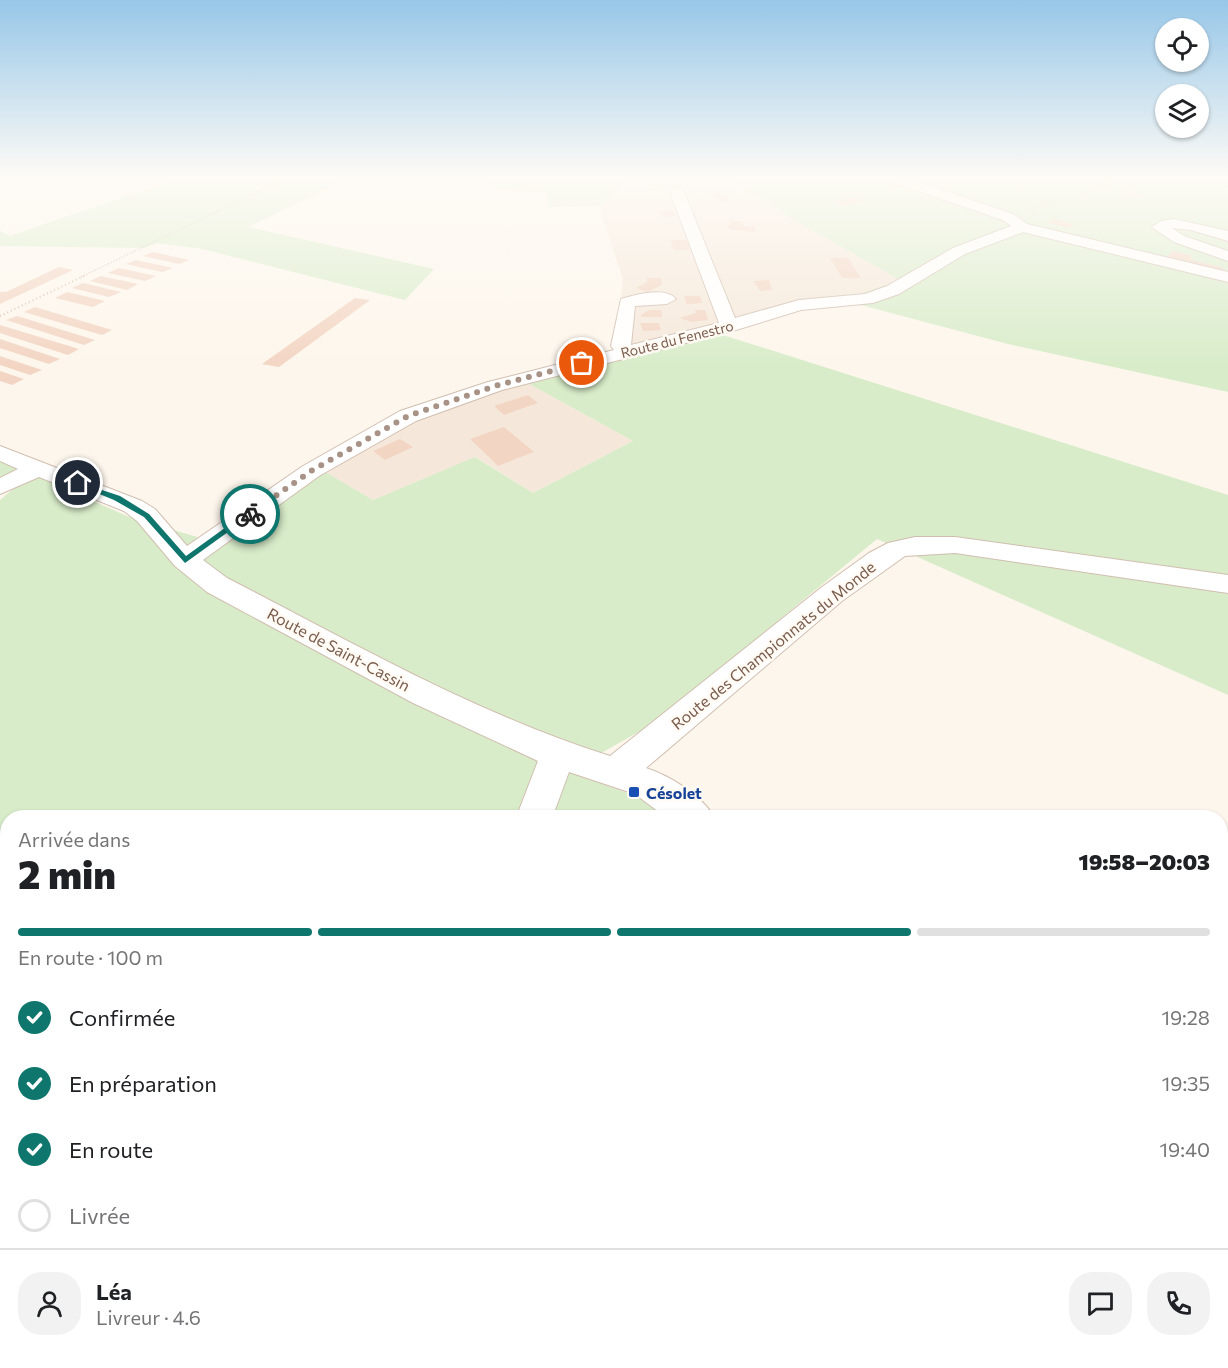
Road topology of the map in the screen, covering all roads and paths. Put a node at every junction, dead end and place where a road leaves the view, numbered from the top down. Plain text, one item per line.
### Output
1 (154, 242) edge
2 (696, 242) edge
3 (975, 242) edge
4 (1092, 242) edge
5 (1187, 242) edge
6 (1228, 256) edge
7 (1228, 277) edge
8 (667, 299) dead end
9 (0, 316) edge
10 (729, 326) junction
11 (626, 352) junction
12 (0, 453) edge
13 (38, 468) junction
14 (0, 487) edge
15 (185, 560) junction
16 (1228, 584) edge
17 (558, 754) junction
18 (615, 773) junction
19 (537, 810) edge
20 (685, 810) edge

1 - 9 path
2 - 10 street
3 - 10 street, Route du Fenestro
4 - 7 street
5 - 6 street
8 - 11 street
10 - 11 street, Route du Fenestro
11 - 15 street, Route du Fenestro
12 - 13 street, Route de Saint-Cassin
13 - 14 street
13 - 15 street, Route de Saint-Cassin
15 - 17 street, Route de Saint-Cassin
16 - 18 street, Route des Championnats du Monde
17 - 18 street, Route de Saint-Cassin
17 - 19 street
18 - 20 street, Route de Saint-Cassin

